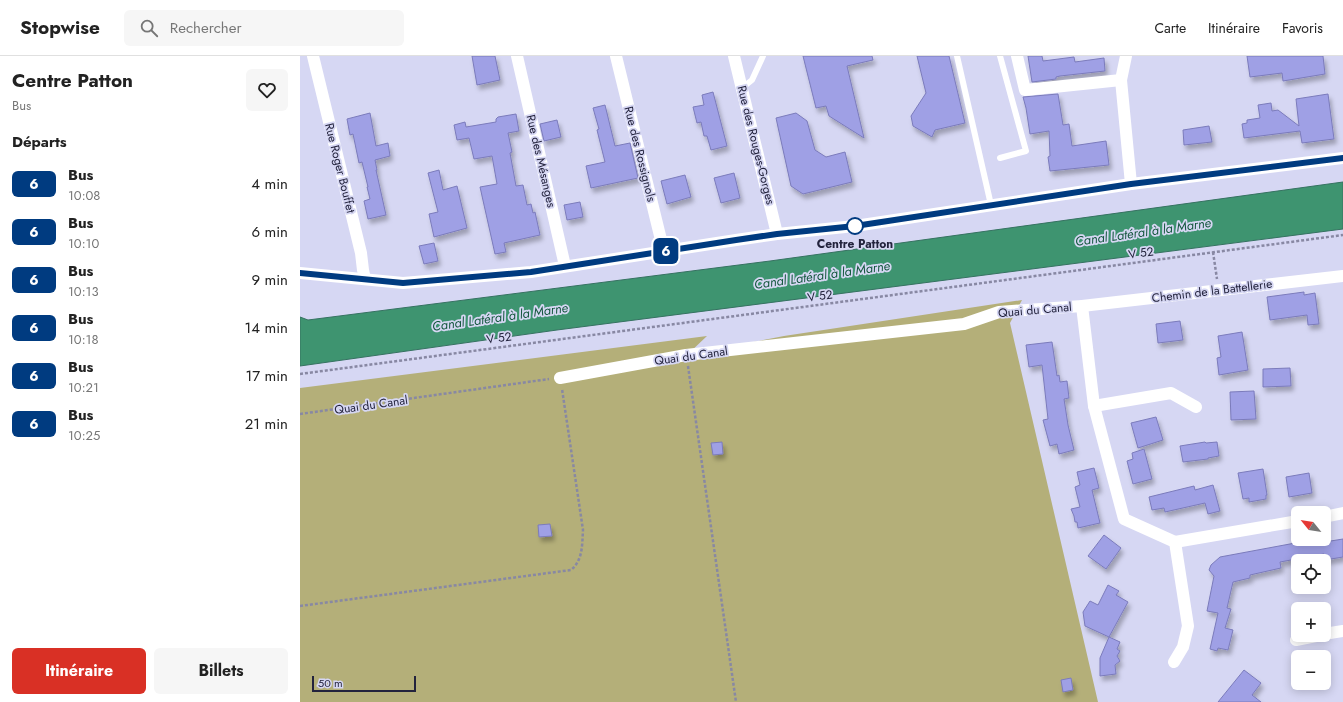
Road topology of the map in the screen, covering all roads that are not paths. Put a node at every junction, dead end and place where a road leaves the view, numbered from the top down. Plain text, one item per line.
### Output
1 (313, 56) edge
2 (517, 56) edge
3 (616, 56) edge
4 (734, 56) edge
5 (763, 56) edge
6 (957, 56) edge
7 (1000, 56) edge
8 (1017, 56) edge
9 (1126, 56) edge
10 (1121, 80) junction
11 (742, 88) junction
12 (1000, 158) dead end
13 (1343, 158) edge
14 (1131, 184) junction
15 (991, 205) junction
16 (777, 234) junction
17 (664, 252) junction
18 (565, 266) junction
19 (300, 273) edge
20 (1343, 276) edge
21 (366, 279) junction
22 (1321, 279) junction
23 (1343, 283) edge
24 (1082, 306) junction
25 (560, 378) road end
26 (1094, 406) junction
27 (1196, 407) dead end
28 (1343, 514) edge
29 (1331, 516) edge
30 (1291, 522) edge
31 (1175, 542) junction
32 (1343, 631) edge
33 (1331, 633) edge
34 (1174, 662) dead end

1 - 21 street, Rue Roger Bouffet
2 - 18 street, Rue des Mésanges
3 - 17 street, Rue des Rossignols
4 - 11 street, Rue des Rouges-Gorges
5 - 11 lane
6 - 15 lane
7 - 12 lane
8 - 10 street
9 - 10 street
10 - 14 street
11 - 16 street, Rue des Rouges-Gorges
13 - 14 street
14 - 15 street
15 - 16 street
16 - 17 street
17 - 18 street
18 - 21 street
19 - 21 street
20 - 22 street, Chemin de la Battellerie
22 - 23 street
22 - 24 street, Chemin de la Battellerie
24 - 25 street, Quai du Canal
24 - 26 street
26 - 27 street
26 - 31 street
28 - 29 street
30 - 31 street
31 - 34 street
32 - 33 street

